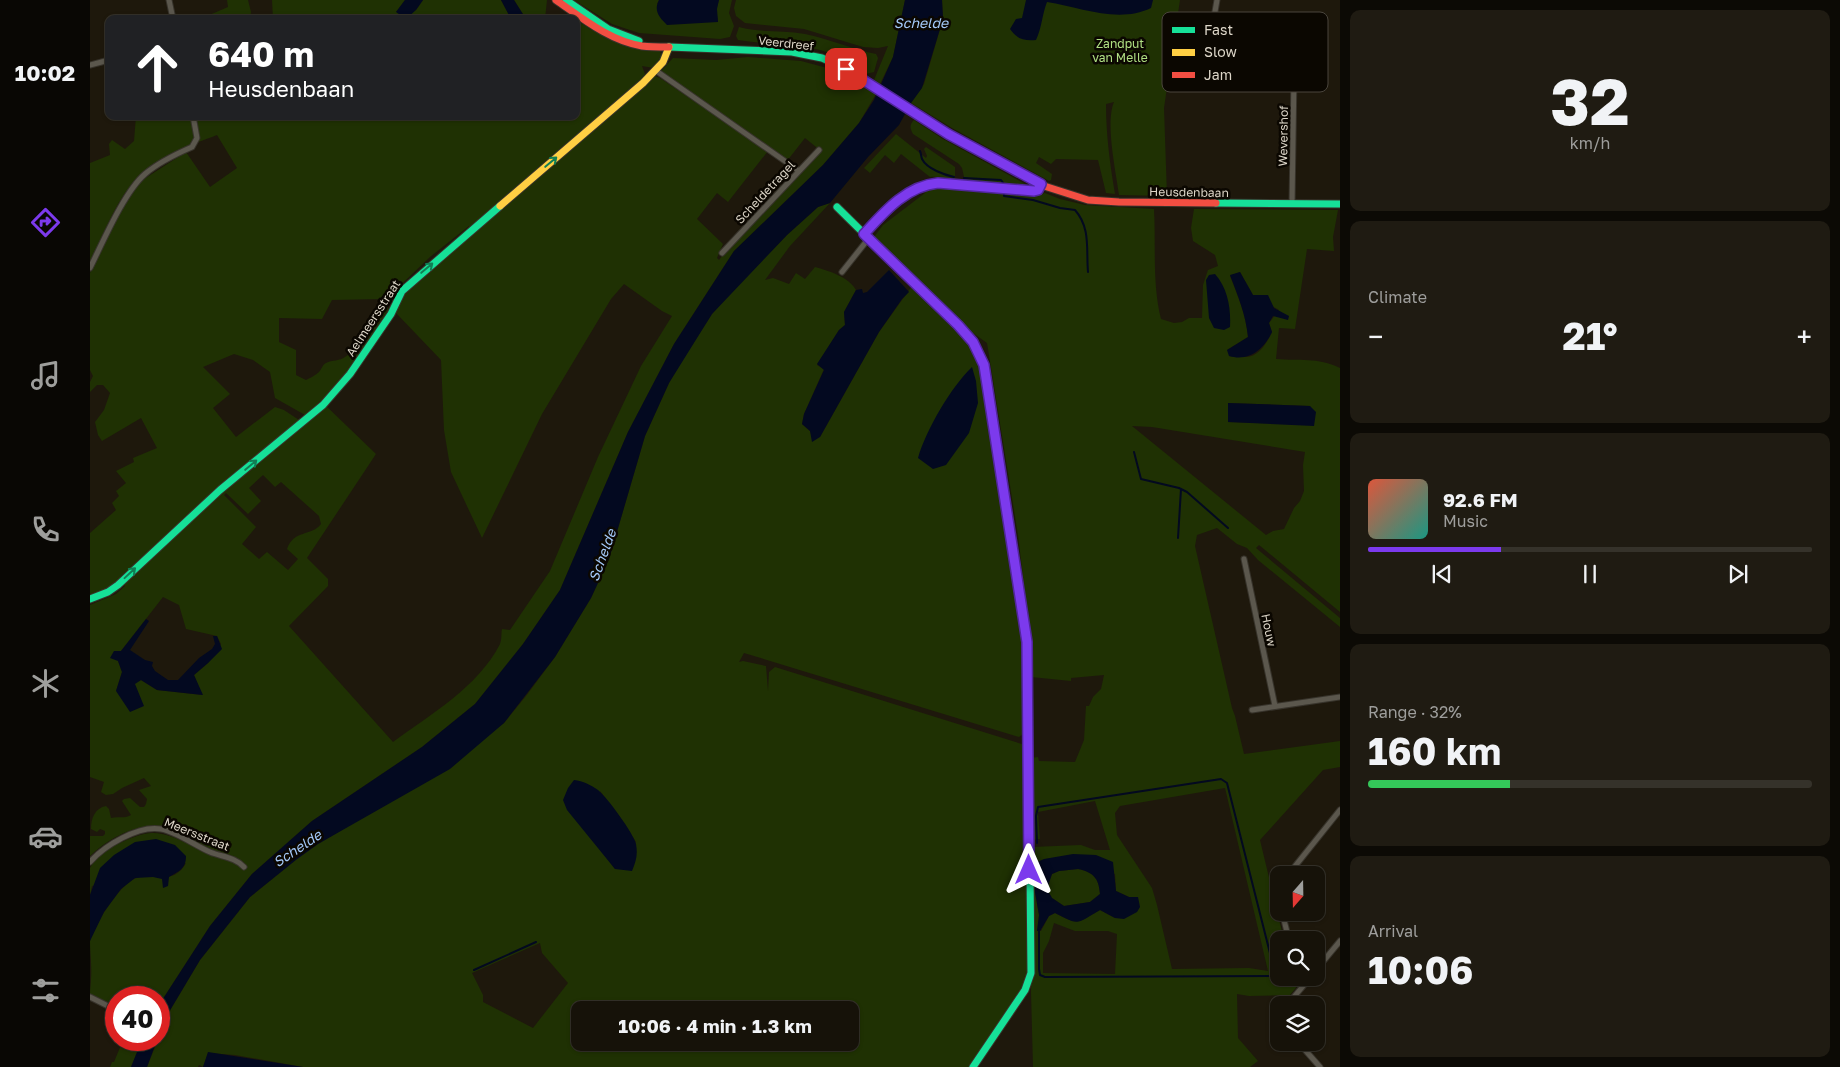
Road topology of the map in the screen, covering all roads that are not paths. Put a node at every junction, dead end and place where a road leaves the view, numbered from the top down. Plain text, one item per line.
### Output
1 (169, 0) edge
2 (556, 0) edge
3 (566, 0) edge
4 (172, 15) edge
5 (578, 15) edge
6 (580, 16) edge
7 (657, 46) junction
8 (669, 47) junction
9 (105, 61) edge
10 (90, 65) edge
11 (655, 70) junction
12 (1292, 92) edge
13 (890, 98) joint
14 (194, 120) edge
15 (819, 150) dead end
16 (799, 171) junction
17 (1041, 184) junction
18 (1292, 204) junction
19 (1340, 204) edge
20 (836, 206) dead end
21 (866, 234) junction
22 (724, 250) dead end
23 (90, 268) edge
24 (842, 272) dead end
25 (1244, 559) dead end
26 (90, 599) edge
27 (1340, 697) edge
28 (1275, 706) junction
29 (1252, 710) dead end
30 (1340, 810) edge
31 (90, 862) edge
32 (1295, 866) edge
33 (244, 867) dead end
34 (1340, 942) edge
35 (1325, 960) edge
36 (1303, 986) edge
37 (1295, 996) edge
38 (90, 997) edge
39 (105, 1004) edge
40 (1306, 1051) edge
41 (972, 1067) edge
42 (1320, 1067) edge

1 - 4 street
2 - 5 street, Veerdreef
3 - 7 street, Veerdreef
6 - 7 street, Veerdreef
7 - 8 street, Veerdreef
8 - 11 street
8 - 13 street, Veerdreef
9 - 10 street
11 - 16 street
26 -> 11 street, Aelmeersstraat
12 - 18 street, Wevershof
13 - 17 street, Heusdenbaan
14 - 23 street
15 - 16 street, Scheldetragel
16 - 22 street, Scheldetragel
17 - 18 street, Heusdenbaan
17 - 21 street
18 - 19 street, Heusdenbaan
20 - 21 street
21 - 24 street
21 - 41 street
25 - 28 street, Houw
27 - 28 street
28 - 29 street
30 - 32 street
31 - 33 street, Meersstraat
34 - 35 street
36 - 37 street
38 - 39 street
40 - 42 street

